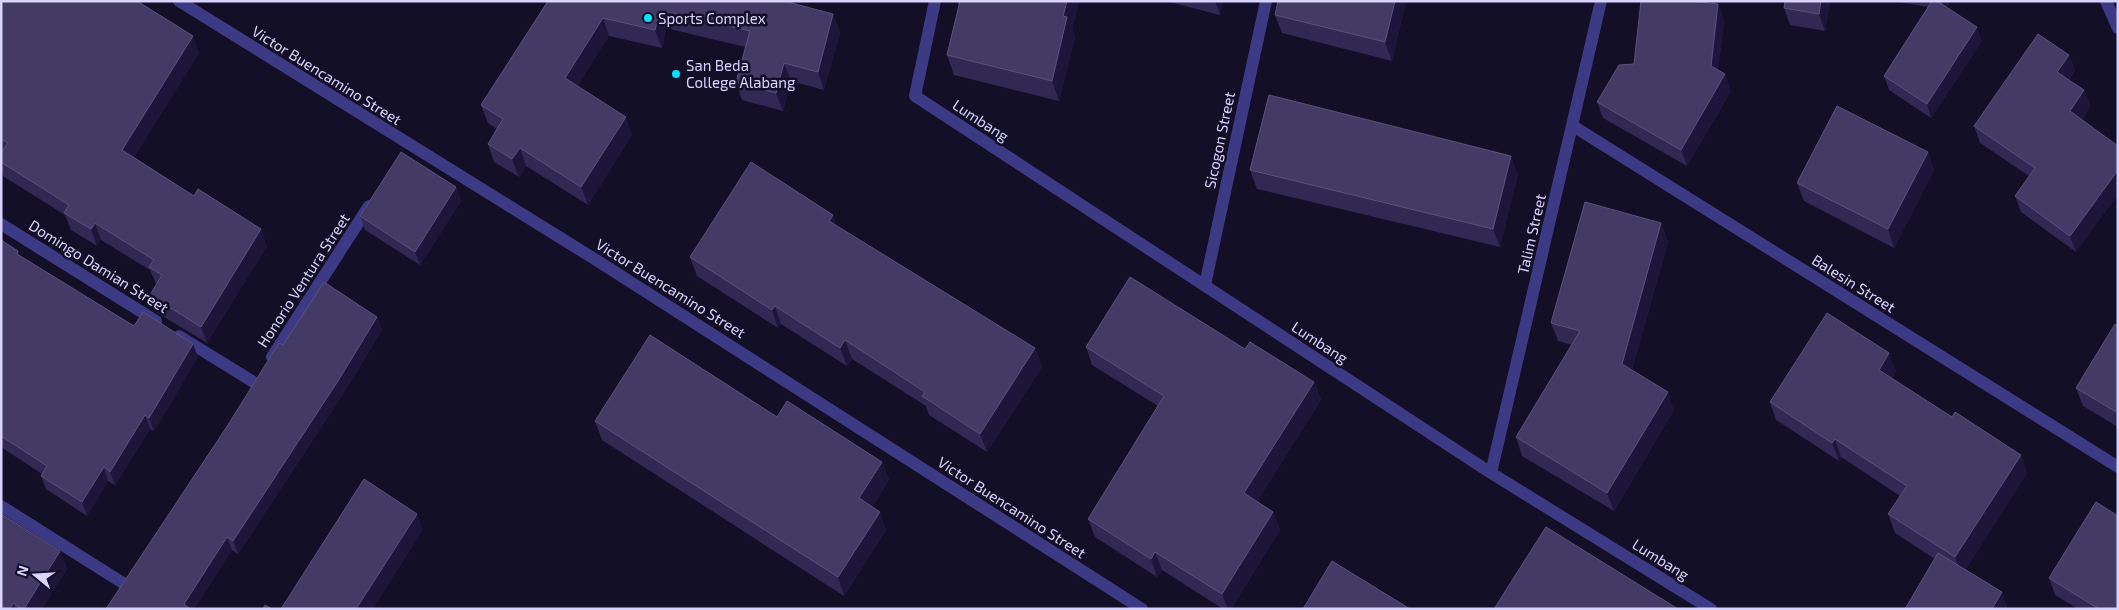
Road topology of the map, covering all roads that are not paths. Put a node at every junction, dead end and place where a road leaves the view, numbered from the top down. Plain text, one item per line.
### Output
1 (179, 1) edge
2 (935, 1) edge
3 (1266, 1) edge
4 (1601, 1) edge
5 (2106, 1) edge
6 (2118, 28) edge
7 (1573, 126) junction
8 (379, 192) edge
9 (1, 224) edge
10 (1205, 285) junction
11 (257, 379) joint
12 (2118, 467) edge
13 (1491, 473) junction
14 (1, 506) edge
15 (126, 585) edge
16 (1142, 609) edge
17 (1711, 609) edge

1 - 16 street, Victor Buencamino Street
2 - 10 street, Lumbang
3 - 10 street, Sicogon Street
4 - 7 street, Talim Street
5 - 6 street
7 - 12 street, Balesin Street
7 - 13 street, Talim Street
8 - 11 street, Honorio Ventura Street
9 - 11 street, Domingo Damian Street
10 - 13 street, Lumbang
13 - 17 street, Lumbang
14 - 15 street

